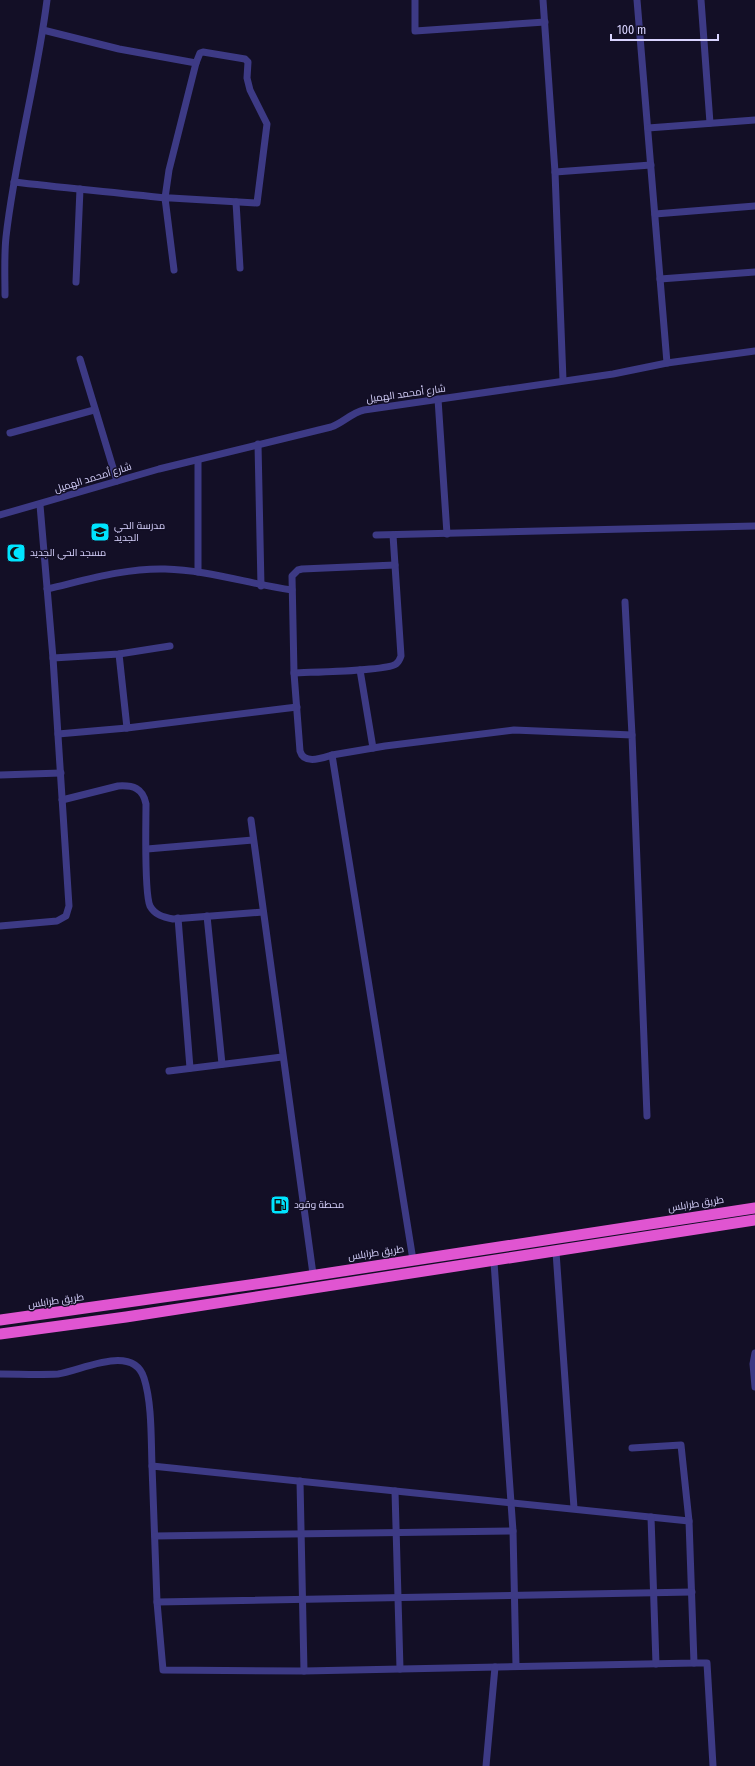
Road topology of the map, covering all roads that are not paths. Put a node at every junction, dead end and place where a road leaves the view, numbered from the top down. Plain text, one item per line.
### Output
1 (47, 0) edge
2 (415, 0) edge
3 (544, 0) edge
4 (637, 0) edge
5 (700, 0) edge
6 (545, 22) junction
7 (44, 30) junction
8 (196, 63) junction
9 (755, 120) edge
10 (710, 123) junction
11 (648, 128) junction
12 (651, 165) junction
13 (554, 172) junction
14 (14, 182) junction
15 (80, 189) junction
16 (165, 198) junction
17 (236, 202) junction
18 (755, 206) edge
19 (654, 214) junction
20 (3, 238) edge
21 (240, 268) dead end
22 (174, 270) dead end
23 (755, 272) edge
24 (660, 279) junction
25 (76, 282) dead end
26 (5, 295) dead end
27 (755, 351) edge
28 (80, 359) dead end
29 (667, 363) junction
30 (563, 380) junction
31 (438, 399) junction
32 (94, 410) junction
33 (10, 433) dead end
34 (258, 444) junction
35 (198, 460) junction
36 (117, 481) junction
37 (40, 505) junction
38 (0, 515) edge
39 (755, 526) edge
40 (447, 534) junction
41 (376, 535) dead end
42 (393, 535) junction
43 (395, 565) junction
44 (198, 572) junction
45 (261, 586) junction
46 (47, 589) junction
47 (292, 590) junction
48 (625, 602) dead end
49 (170, 646) dead end
50 (119, 654) junction
51 (53, 658) junction
52 (360, 670) junction
53 (294, 673) junction
54 (297, 707) junction
55 (127, 728) junction
56 (58, 734) junction
57 (632, 735) junction
58 (373, 748) junction
59 (332, 755) junction
60 (60, 773) junction
61 (0, 775) edge
62 (62, 800) junction
63 (251, 820) dead end
64 (253, 840) junction
65 (147, 849) junction
66 (263, 912) junction
67 (207, 916) junction
68 (178, 918) junction
69 (0, 926) edge
70 (282, 1058) junction
71 (222, 1064) junction
72 (190, 1068) junction
73 (169, 1071) dead end
74 (647, 1116) dead end
75 (755, 1208) edge
76 (755, 1220) edge
77 (556, 1252) junction
78 (413, 1260) junction
79 (494, 1262) junction
80 (313, 1274) junction
81 (0, 1320) edge
82 (0, 1334) edge
83 (755, 1353) edge
84 (0, 1374) edge
85 (755, 1387) edge
86 (632, 1448) dead end
87 (152, 1466) junction
88 (300, 1481) junction
89 (394, 1491) junction
90 (511, 1502) junction
91 (574, 1508) junction
92 (651, 1517) junction
93 (689, 1521) junction
94 (513, 1531) junction
95 (396, 1532) junction
96 (301, 1534) junction
97 (155, 1536) junction
98 (654, 1592) junction
99 (692, 1592) junction
100 (515, 1594) junction
101 (398, 1597) junction
102 (302, 1599) junction
103 (157, 1602) junction
104 (694, 1663) junction
105 (656, 1664) junction
106 (516, 1666) junction
107 (495, 1667) junction
108 (400, 1669) junction
109 (304, 1670) junction
110 (486, 1766) edge
111 (713, 1766) edge

1 - 7 street
2 - 6 street
3 - 6 street
4 - 11 street
5 - 10 street
6 - 13 street
7 - 8 street
7 - 14 street
8 - 16 street
8 - 17 street
9 - 10 street
10 - 11 street
11 - 12 street
12 - 13 street
12 - 19 street
13 - 30 street
14 - 15 street
14 - 20 street
15 - 16 street
15 - 25 street
16 - 17 street
16 - 22 street
17 - 21 street
18 - 19 street
19 - 24 street
20 - 26 street
23 - 24 street
24 - 29 street
27 - 29 street, شارع أمحمد الهميل
28 - 32 street
29 - 30 street, شارع أمحمد الهميل
30 - 31 street, شارع أمحمد الهميل
31 - 34 street, شارع أمحمد الهميل
31 - 40 street
32 - 33 street
32 - 36 street
34 - 35 street, شارع أمحمد الهميل
34 - 45 street
35 - 36 street, شارع أمحمد الهميل
35 - 44 street
36 - 37 street, شارع أمحمد الهميل
37 - 38 street, شارع أمحمد الهميل
37 - 46 street
39 - 40 street
40 - 42 street
41 - 42 street
42 - 43 street
43 - 47 street
43 - 52 street
44 - 45 street
44 - 46 street
45 - 47 street
46 - 51 street
47 - 53 street
48 - 57 street
49 - 50 street
50 - 51 street
50 - 55 street
51 - 56 street
52 - 53 street
52 - 58 street
53 - 54 street
54 - 55 street
54 - 59 street
55 - 56 street
56 - 60 street
57 - 58 street
57 - 74 street
58 - 59 street
59 - 78 street
60 - 61 street
60 - 62 street
62 - 65 street
62 - 69 street
63 - 64 street
64 - 65 street
64 - 66 street
65 - 68 street
66 - 67 street
66 - 70 street
67 - 68 street
67 - 71 street
68 - 72 street
70 - 71 street
70 - 80 street
71 - 72 street
72 - 73 street
75 - 78 highway, طريق طرابلس
76 - 77 highway
77 - 79 highway
77 - 91 street
78 - 80 highway, طريق طرابلس
79 - 82 highway
79 - 90 street
80 - 81 highway, طريق طرابلس
83 - 85 street
84 - 87 street
86 - 93 street
87 - 88 street
87 - 97 street
88 - 89 street
88 - 96 street
89 - 90 street
89 - 95 street
90 - 91 street
90 - 94 street
91 - 92 street
92 - 93 street
92 - 98 street
93 - 99 street
94 - 95 street
94 - 100 street
95 - 96 street
95 - 101 street
96 - 97 street
96 - 102 street
97 - 103 street
98 - 99 street
98 - 100 street
98 - 105 street
99 - 104 street
100 - 101 street
100 - 106 street
101 - 102 street
101 - 108 street
102 - 103 street
102 - 109 street
103 - 109 street
104 - 105 street
104 - 111 street
105 - 106 street
106 - 107 street
107 - 108 street
107 - 110 street
108 - 109 street

